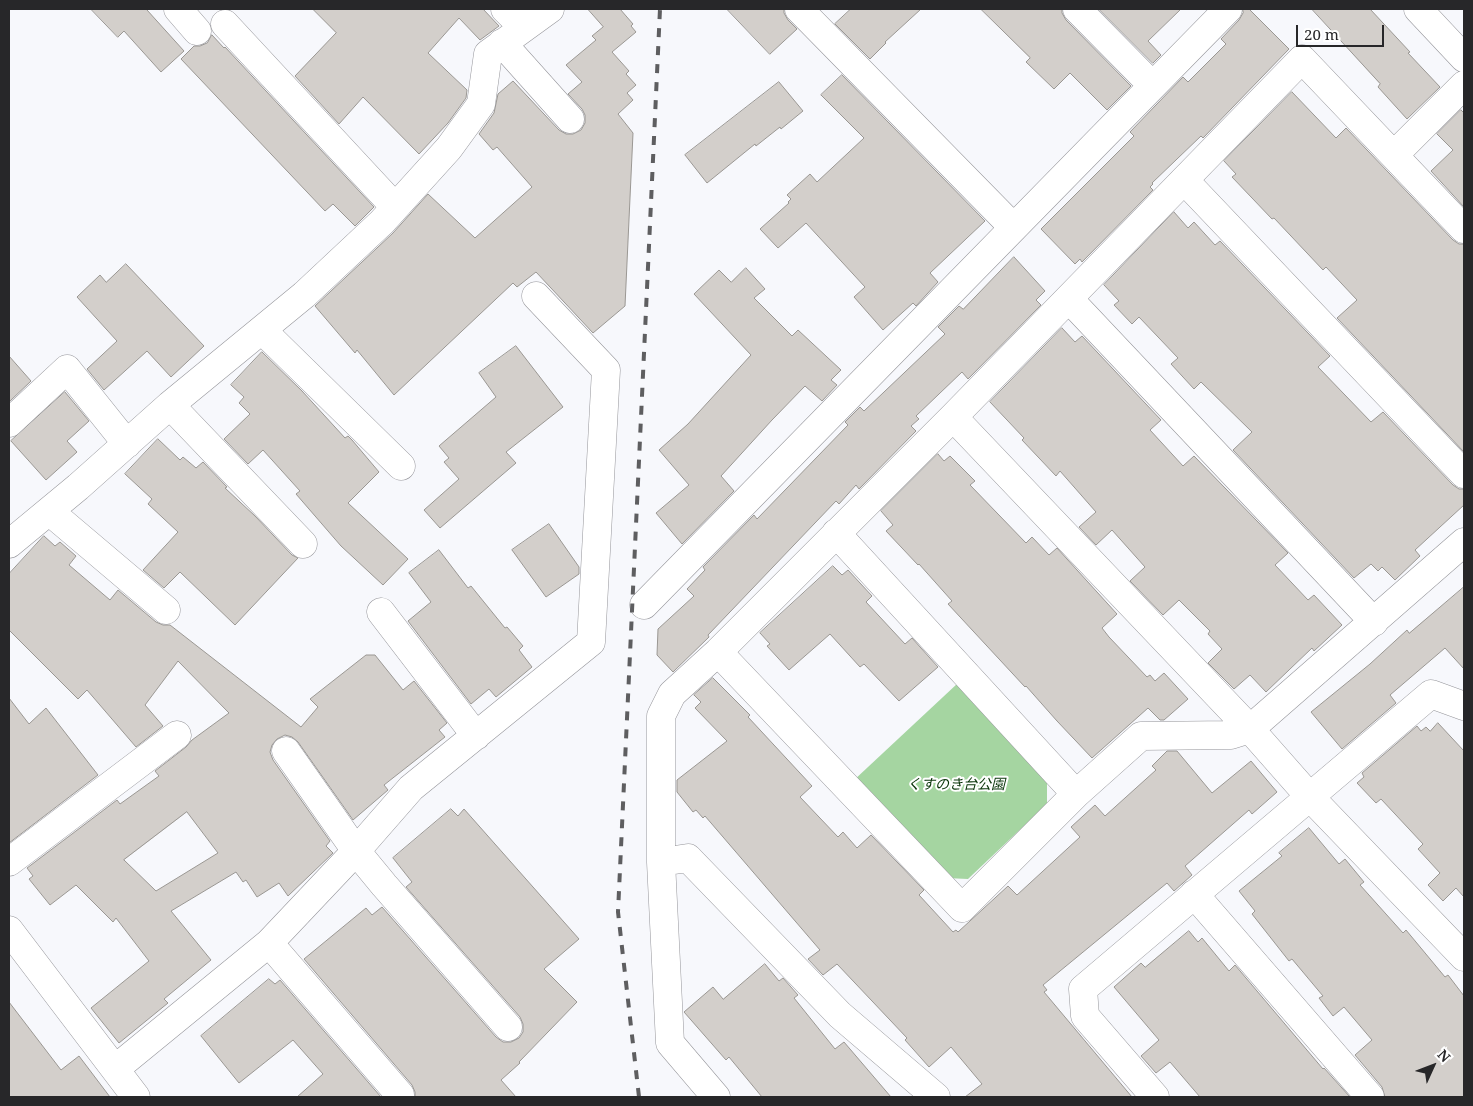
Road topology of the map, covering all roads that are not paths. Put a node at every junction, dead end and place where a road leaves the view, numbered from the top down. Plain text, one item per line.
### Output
1 (178, 9) edge
2 (550, 9) edge
3 (799, 9) edge
4 (1077, 9) edge
5 (1228, 9) edge
6 (1418, 9) edge
7 (225, 24) dead end
8 (510, 26) edge
9 (197, 31) dead end
10 (1464, 58) edge
11 (1152, 85) junction
12 (1464, 85) edge
13 (570, 119) dead end
14 (1394, 155) junction
15 (1185, 181) junction
16 (395, 207) junction
17 (1013, 227) junction
18 (1464, 229) edge
19 (536, 296) dead end
20 (1069, 299) junction
21 (262, 330) junction
22 (170, 405) junction
23 (953, 417) junction
24 (9, 423) edge
25 (127, 444) junction
26 (401, 466) dead end
27 (1464, 474) edge
28 (49, 511) junction
29 (836, 533) junction
30 (1464, 542) edge
31 (9, 544) edge
32 (303, 544) dead end
33 (644, 605) dead end
34 (166, 610) dead end
35 (381, 612) dead end
36 (1374, 622) junction
37 (718, 652) junction
38 (1464, 706) edge
39 (1250, 729) junction
40 (177, 735) dead end
41 (476, 736) junction
42 (286, 751) dead end
43 (1076, 794) junction
44 (1309, 796) junction
45 (356, 851) junction
46 (9, 862) edge
47 (660, 862) junction
48 (1194, 894) junction
49 (9, 930) edge
50 (269, 944) junction
51 (1464, 957) edge
52 (508, 1027) dead end
53 (114, 1069) junction
54 (400, 1095) dead end
55 (136, 1097) edge
56 (716, 1097) edge
57 (936, 1097) edge
58 (1155, 1097) edge
59 (1370, 1097) edge

1 - 9 street
2 - 8 street
3 - 17 street
4 - 11 street
5 - 11 street
6 - 10 street
7 - 16 street
8 - 13 street
8 - 16 street
11 - 17 street
12 - 14 street
14 - 15 street
14 - 18 street
15 - 20 street
15 - 27 street
16 - 21 street
17 - 33 street
19 - 41 street
20 - 23 street
20 - 36 street
21 - 22 street
21 - 26 street
22 - 25 street
22 - 32 street
23 - 29 street
23 - 39 street
24 - 25 street
25 - 28 street
28 - 31 street
28 - 34 street
29 - 37 street
29 - 43 street
30 - 36 street
35 - 41 street
36 - 39 street
37 - 43 street
37 - 47 street
38 - 44 street
39 - 43 street
39 - 44 street
40 - 46 street
41 - 45 street
42 - 45 street
44 - 48 street
44 - 51 street
45 - 50 street
45 - 52 street
47 - 56 street
47 - 57 street
48 - 58 street
48 - 59 street
49 - 53 street
50 - 53 street
50 - 54 street
53 - 55 street

